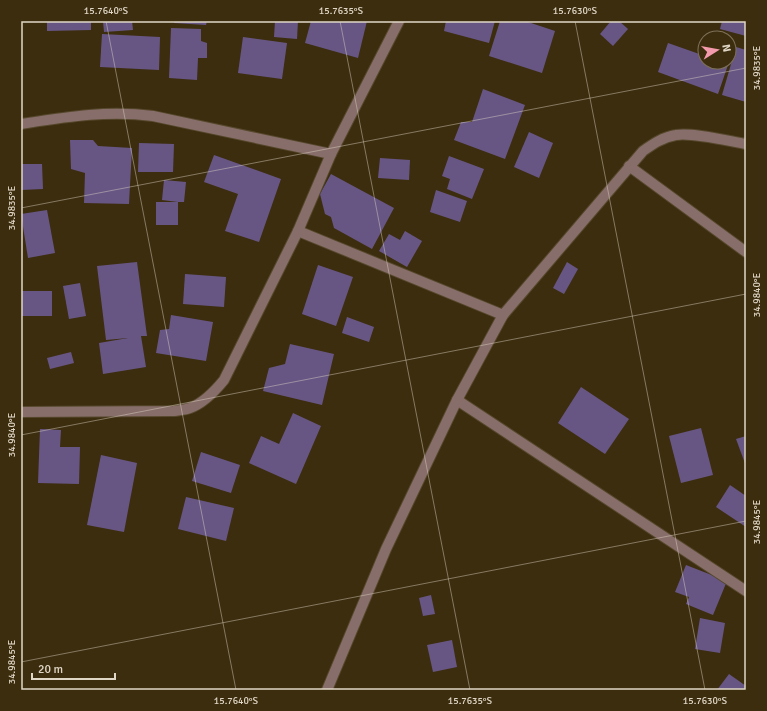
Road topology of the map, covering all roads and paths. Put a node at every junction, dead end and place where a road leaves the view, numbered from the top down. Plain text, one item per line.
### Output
1 (399, 21) edge
2 (21, 124) edge
3 (746, 144) edge
4 (331, 154) junction
5 (629, 166) junction
6 (298, 231) junction
7 (746, 252) edge
8 (504, 315) junction
9 (457, 400) junction
10 (21, 412) edge
11 (746, 591) edge
12 (327, 690) edge

1 - 4 street
2 - 4 street
3 - 5 street
4 - 6 street
5 - 7 street
5 - 8 street
6 - 8 street
6 - 10 street
8 - 9 street
9 - 11 street
9 - 12 street

